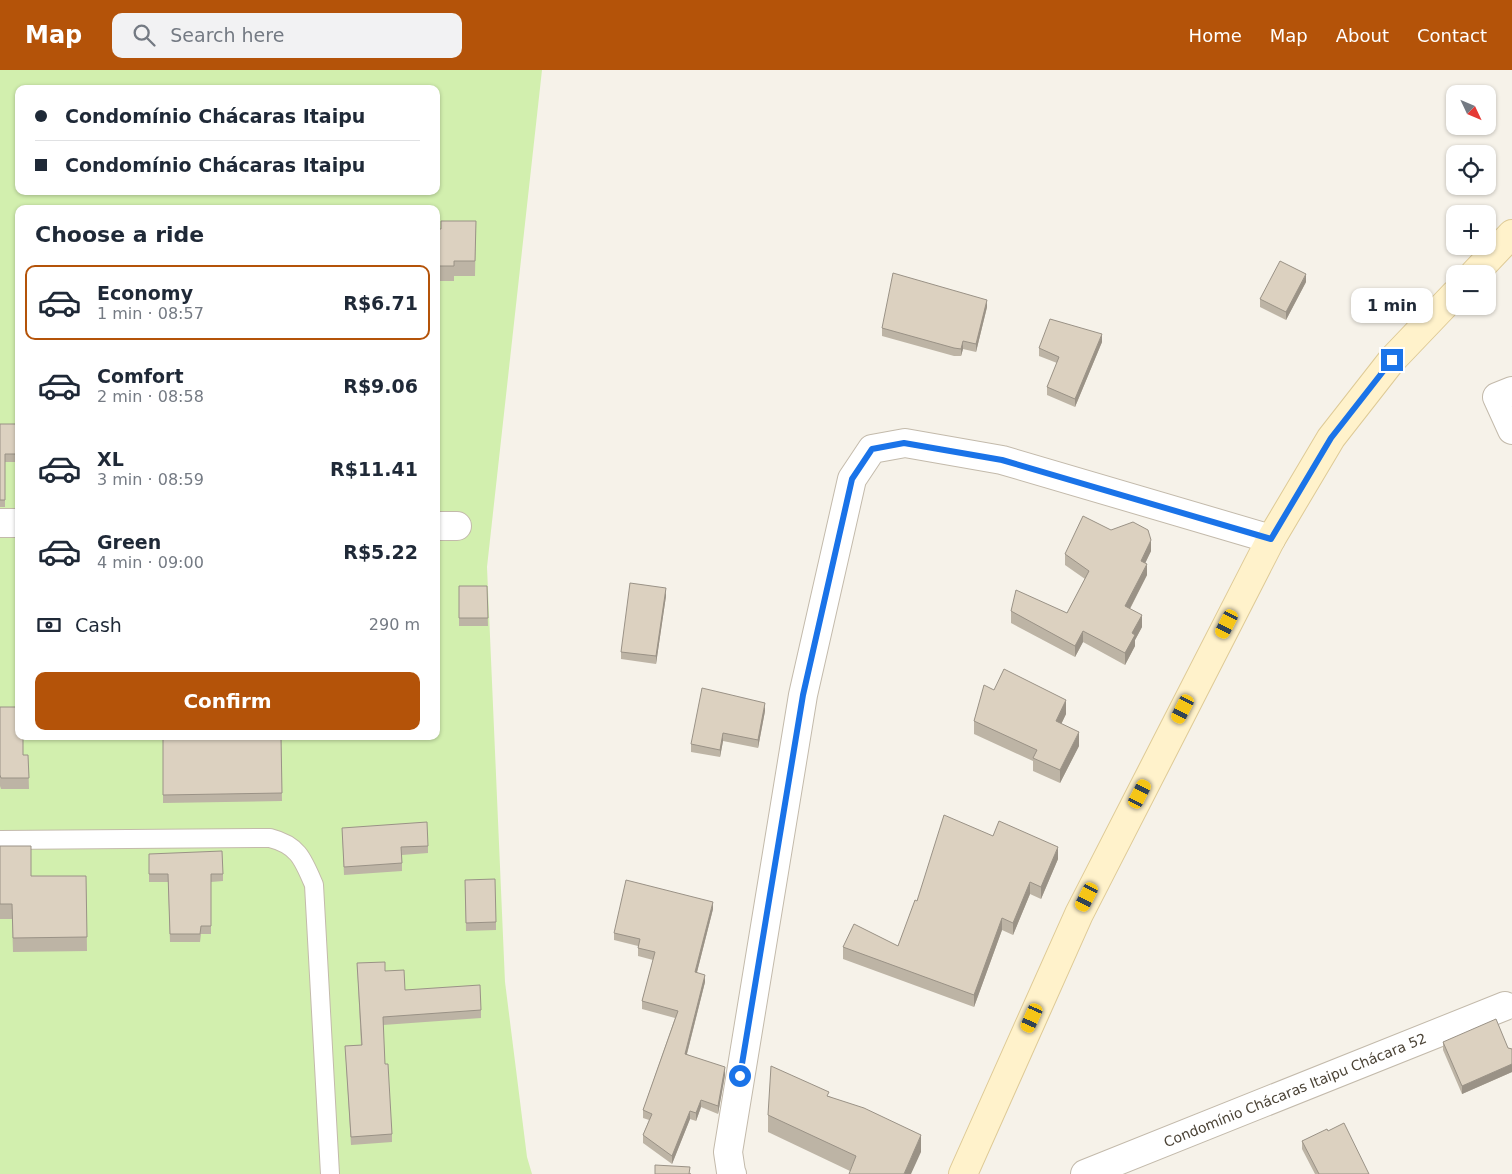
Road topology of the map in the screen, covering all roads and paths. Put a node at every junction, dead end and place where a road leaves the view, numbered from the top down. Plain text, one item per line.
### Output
1 (1512, 234) edge
2 (1483, 265) edge
3 (1446, 303) edge
4 (1512, 390) edge
5 (1512, 430) edge
6 (0, 523) edge
7 (15, 523) edge
8 (1271, 539) junction
9 (0, 840) edge
10 (1505, 1006) dead end
11 (330, 1174) edge
12 (732, 1174) edge
13 (963, 1174) edge
14 (1085, 1174) edge

1 - 2 street
3 - 8 street
4 - 5 street
6 - 7 street
8 - 12 street
8 - 13 street
9 - 11 lane
10 - 14 street, Condomínio Chácaras Itaipu Chácara 52

